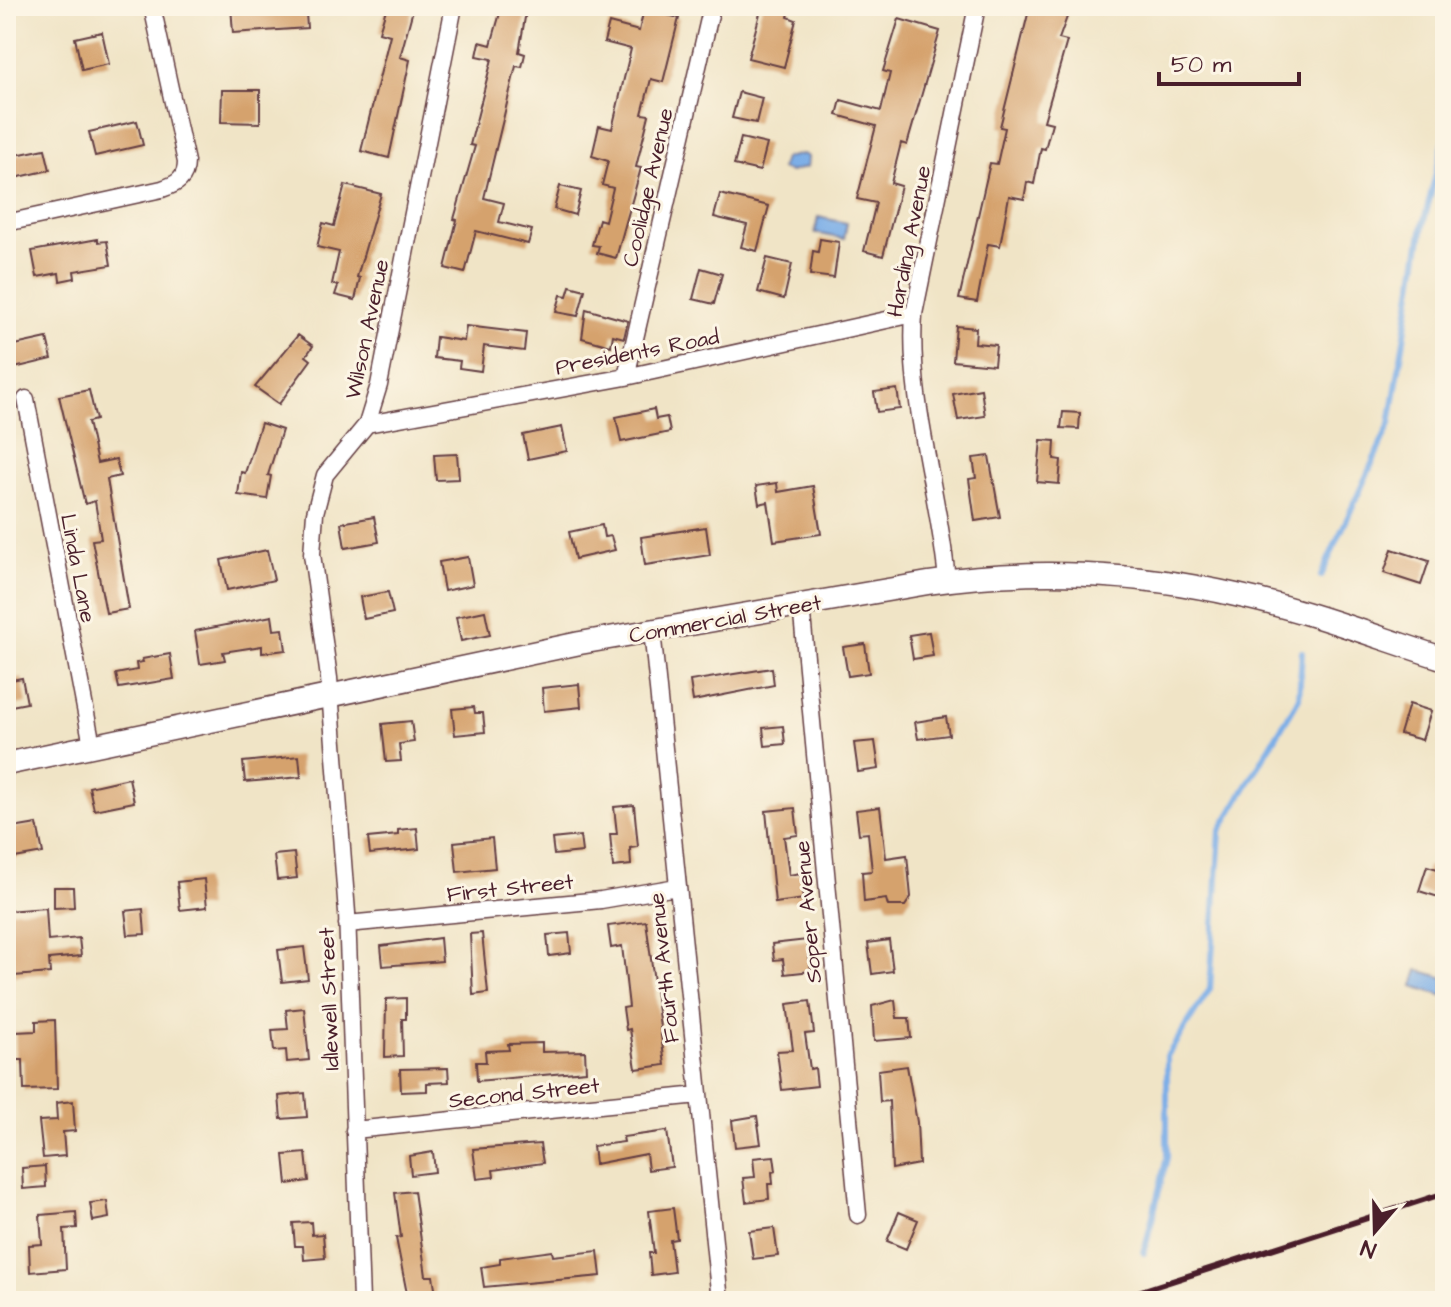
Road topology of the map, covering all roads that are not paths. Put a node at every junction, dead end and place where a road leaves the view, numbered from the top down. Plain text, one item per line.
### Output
1 (152, 6) edge
2 (454, 6) edge
3 (712, 6) edge
4 (977, 6) edge
5 (6, 223) edge
6 (914, 314) junction
7 (626, 377) junction
8 (26, 399) dead end
9 (367, 424) junction
10 (947, 580) junction
11 (801, 604) junction
12 (652, 630) junction
13 (1445, 659) edge
14 (331, 696) junction
15 (92, 745) junction
16 (6, 764) edge
17 (677, 887) junction
18 (347, 924) junction
19 (699, 1095) junction
20 (354, 1130) junction
21 (858, 1215) dead end
22 (6, 1290) edge
23 (7, 1301) edge
24 (361, 1301) edge
25 (720, 1301) edge

1 - 5 street
2 - 9 street, Wilson Avenue
3 - 7 street, Coolidge Avenue
4 - 6 street, Harding Avenue
6 - 7 street, Presidents Road
6 - 10 street, Harding Avenue
7 - 9 street, Presidents Road
8 - 15 street, Linda Lane
9 - 14 street, Wilson Avenue
10 - 11 main road, Commercial Street
10 - 13 main road, Commercial Street
11 - 12 main road, Commercial Street
11 - 21 street, Soper Avenue
12 - 14 main road, Commercial Street
12 - 17 street, Fourth Avenue
14 - 15 main road, Commercial Street
14 - 18 street, Idlewell Street
15 - 16 main road, Commercial Street
17 - 18 street, First Street
17 - 19 street, Fourth Avenue
18 - 20 street, Idlewell Street
19 - 20 street, Second Street
19 - 25 street, Fourth Avenue
20 - 24 street, Idlewell Street
22 - 23 street

